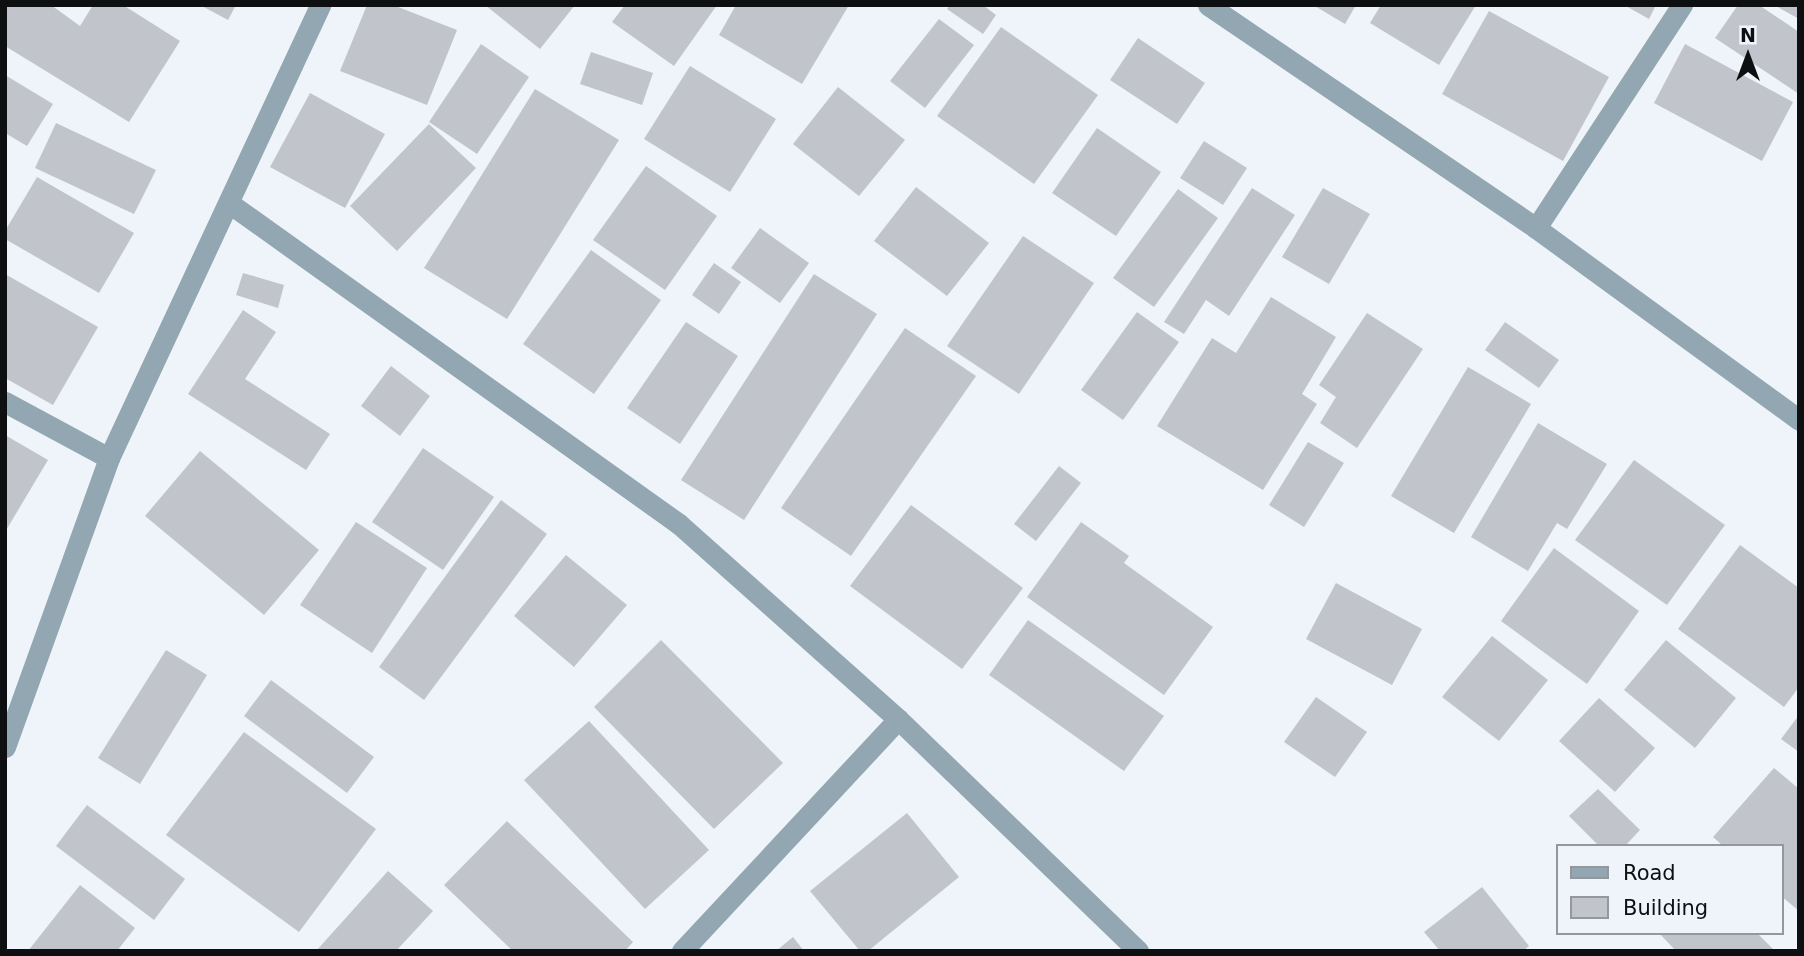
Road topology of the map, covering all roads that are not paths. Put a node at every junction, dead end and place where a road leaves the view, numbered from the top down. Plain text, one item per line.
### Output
1 (320, 5) edge
2 (1208, 5) edge
3 (1682, 5) edge
4 (229, 203) junction
5 (1536, 229) junction
6 (5, 402) edge
7 (1799, 420) edge
8 (109, 458) junction
9 (898, 719) junction
10 (5, 747) edge
11 (682, 951) edge
12 (1138, 951) edge

1 - 4 street
2 - 5 street
3 - 5 street
4 - 8 street
4 - 9 street
5 - 7 street
6 - 8 street
8 - 10 street
9 - 11 street
9 - 12 street

